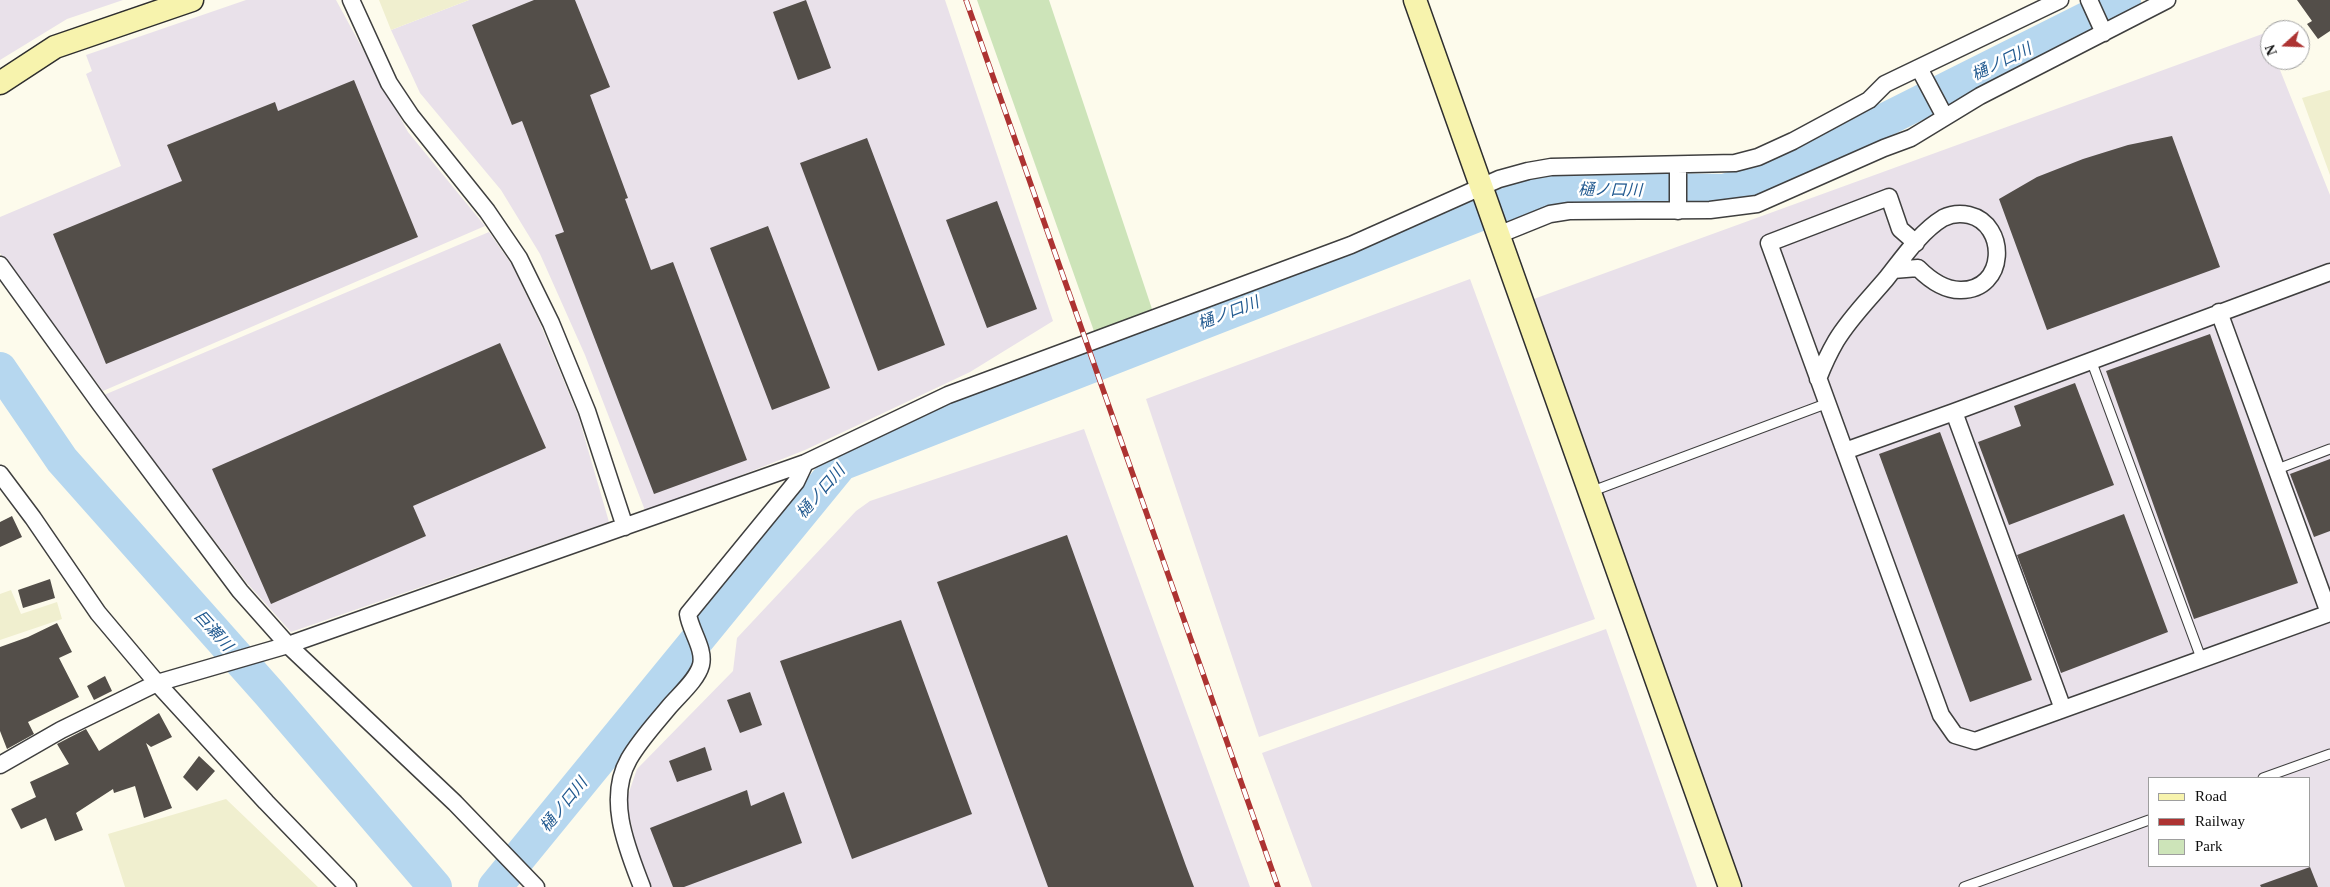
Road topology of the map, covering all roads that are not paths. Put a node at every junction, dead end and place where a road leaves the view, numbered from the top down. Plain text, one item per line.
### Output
1 (192, 0) edge
2 (351, 0) edge
3 (1415, 0) edge
4 (2060, 0) edge
5 (2089, 0) edge
6 (2167, 0) edge
7 (2102, 29) junction
8 (1921, 72) junction
9 (0, 82) edge
10 (1943, 113) junction
11 (1678, 170) junction
12 (1483, 192) junction
13 (1678, 208) junction
14 (1496, 231) junction
15 (1916, 243) junction
16 (0, 265) edge
17 (1893, 270) junction
18 (2330, 272) edge
19 (2219, 312) junction
20 (2091, 360) junction
21 (1818, 379) junction
22 (1828, 403) junction
23 (1954, 412) junction
24 (2330, 449) edge
25 (1844, 451) junction
26 (804, 463) junction
27 (2275, 470) junction
28 (0, 474) edge
29 (1590, 492) junction
30 (625, 527) junction
31 (2330, 613) edge
32 (285, 646) junction
33 (2202, 658) junction
34 (164, 681) junction
35 (2063, 709) junction
36 (2330, 754) edge
37 (0, 765) edge
38 (2266, 777) edge
39 (2148, 820) edge
40 (533, 884) edge
41 (348, 887) edge
42 (642, 887) edge
43 (1730, 887) edge
44 (1964, 887) edge

1 - 9 street
2 - 30 street
3 - 12 street
4 - 8 street
5 - 7 street
6 - 7 street
7 - 10 street
8 - 10 street
8 - 11 street
10 - 13 street
11 - 12 street
11 - 13 street
12 - 14 street
12 - 26 street
13 - 14 street
14 - 29 street
15 - 17 street
15 - 17 street
15 - 21 street
16 - 32 street
17 - 21 street
18 - 19 street
19 - 20 street
19 - 27 street
20 - 23 street
20 - 33 lane
21 - 22 street
22 - 25 street
22 - 29 lane
23 - 25 street
23 - 35 street
24 - 27 lane
25 - 35 street
26 - 30 street
26 - 42 street
27 - 31 street
28 - 34 street
29 - 43 street
30 - 32 street
31 - 33 street
32 - 34 street
32 - 40 street
33 - 35 street
34 - 37 street
34 - 41 street
36 - 38 lane
39 - 44 lane

